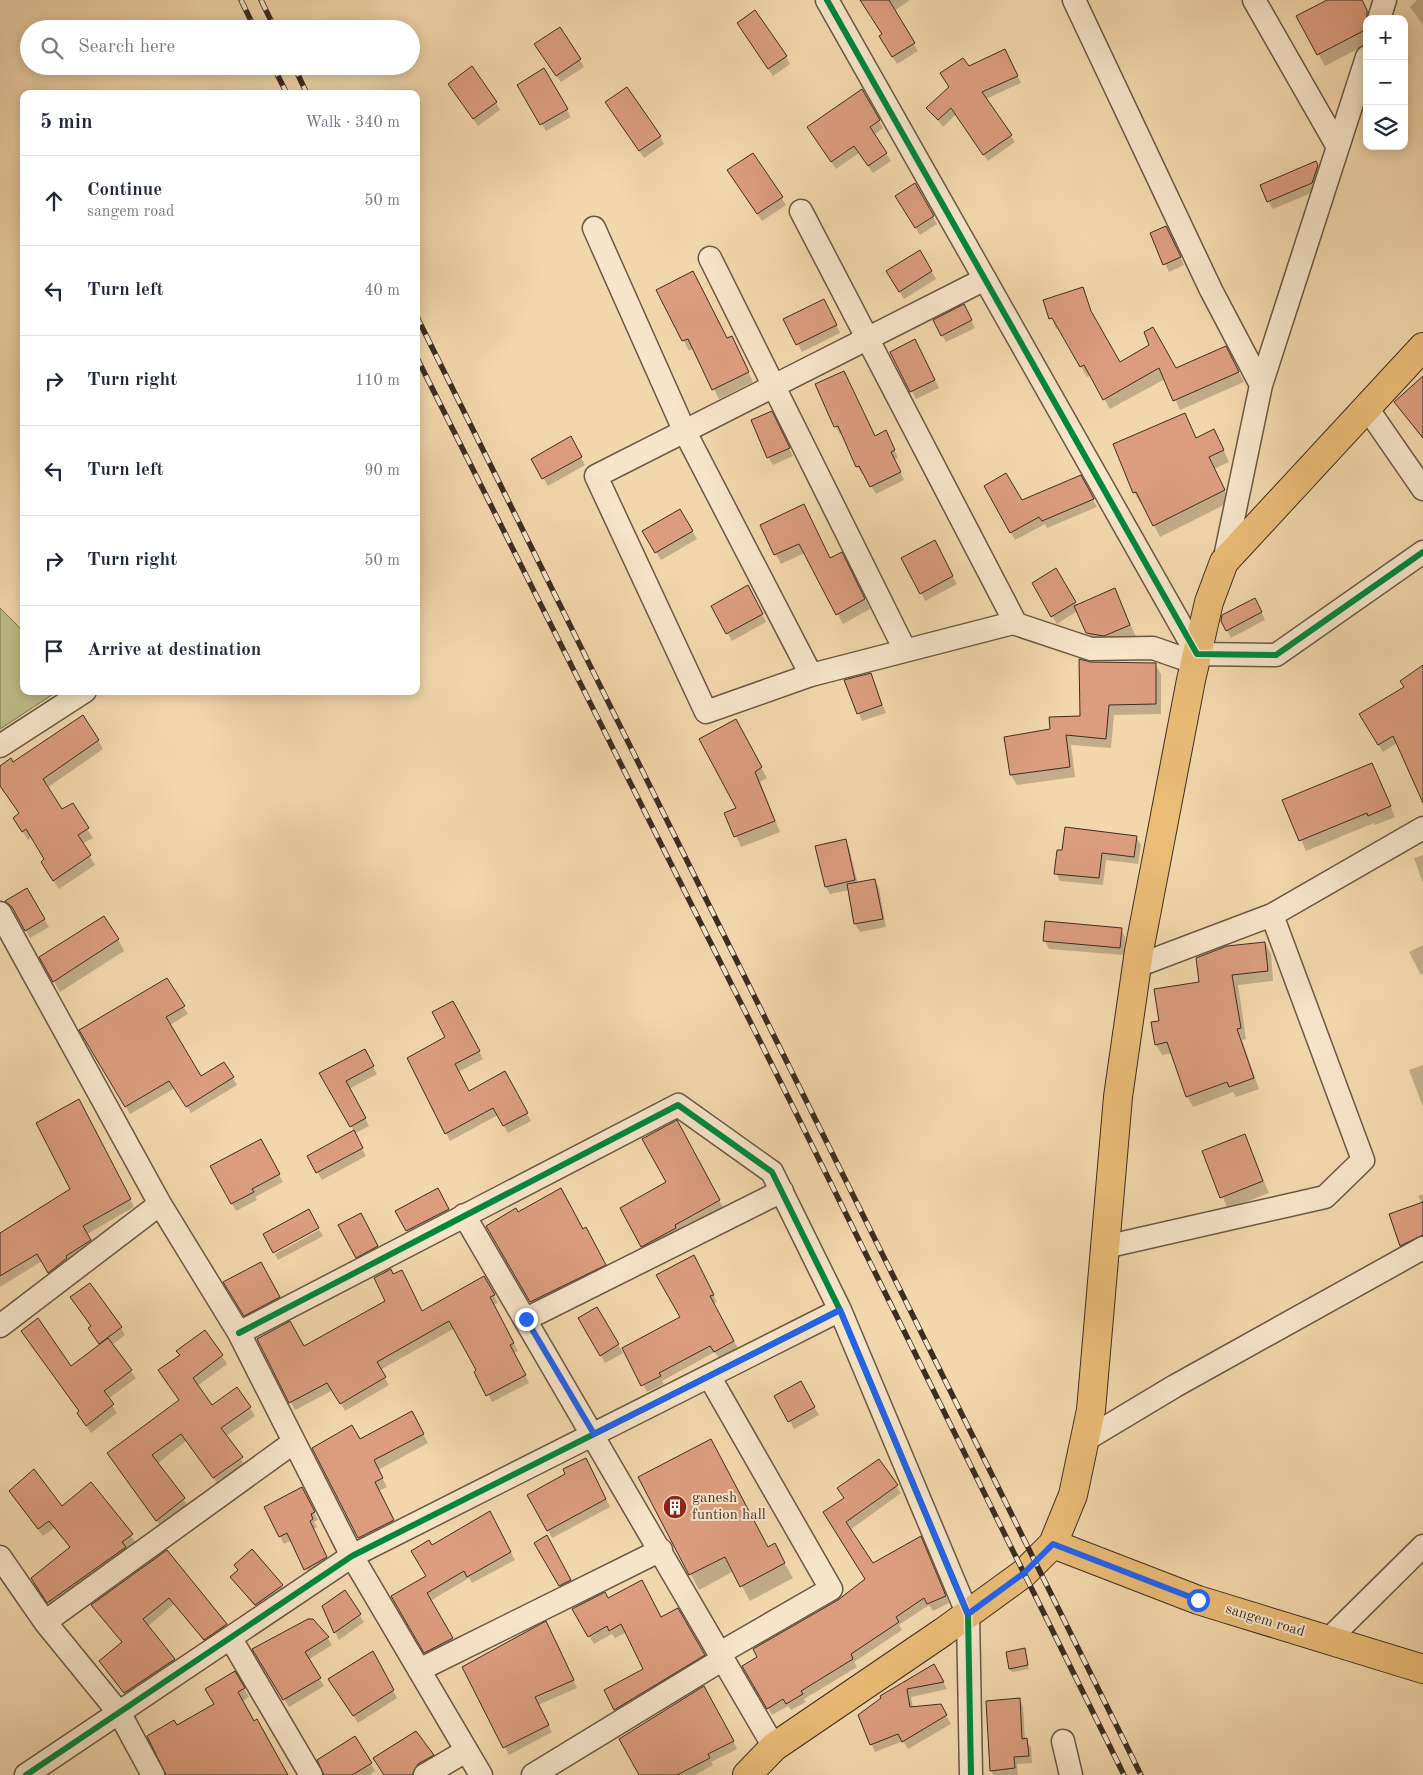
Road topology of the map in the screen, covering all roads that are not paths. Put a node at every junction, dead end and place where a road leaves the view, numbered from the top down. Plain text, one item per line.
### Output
1 (828, 0) edge
2 (1074, 0) edge
3 (1254, 0) edge
4 (1385, 0) edge
5 (1380, 15) edge
6 (1366, 60) edge
7 (1338, 147) junction
8 (801, 211) dead end
9 (594, 228) dead end
10 (710, 258) dead end
11 (985, 279) junction
12 (867, 338) junction
13 (1423, 347) edge
14 (775, 384) junction
15 (1261, 385) junction
16 (1367, 408) junction
17 (684, 430) junction
18 (1423, 489) edge
19 (1423, 552) edge
20 (1224, 562) junction
21 (1016, 624) junction
22 (905, 650) junction
23 (1196, 659) junction
24 (811, 675) junction
25 (79, 695) edge
26 (0, 746) edge
27 (1423, 828) edge
28 (0, 913) edge
29 (1272, 915) junction
30 (1136, 966) junction
31 (782, 1191) junction
32 (160, 1204) junction
33 (464, 1215) junction
34 (1105, 1247) junction
35 (1423, 1248) edge
36 (840, 1310) junction
37 (526, 1319) junction
38 (0, 1326) edge
39 (239, 1333) junction
40 (709, 1376) junction
41 (594, 1434) junction
42 (1085, 1440) junction
43 (294, 1442) junction
44 (1053, 1544) junction
45 (1423, 1546) edge
46 (661, 1550) junction
47 (352, 1556) junction
48 (0, 1557) edge
49 (968, 1614) junction
50 (44, 1622) junction
51 (231, 1639) junction
52 (1328, 1640) junction
53 (722, 1656) junction
54 (1423, 1669) edge
55 (419, 1670) junction
56 (120, 1714) junction
57 (1063, 1741) dead end
58 (774, 1747) junction
59 (466, 1750) junction
60 (26, 1775) edge
61 (153, 1775) edge
62 (311, 1775) edge
63 (425, 1775) edge
64 (481, 1775) edge
65 (533, 1775) edge
66 (747, 1775) edge
67 (971, 1775) edge
68 (1072, 1775) edge

1 - 11 street
2 - 15 street
3 - 7 street
4 - 5 street
6 - 7 street
7 - 15 street
8 - 12 street
9 - 17 street
10 - 14 street
11 - 12 street
11 - 23 street
12 - 14 street
12 - 21 street
13 - 16 main road
14 - 17 street
14 - 22 street
15 - 20 street
16 - 18 street
16 - 20 main road
17 - 24 street
17 - 24 street
19 - 23 street
20 - 23 main road
21 - 22 street
21 - 23 street
22 - 24 street
23 - 30 main road
25 - 26 street
27 - 29 street
28 - 32 street
29 - 30 street
29 - 34 street
30 - 34 main road
31 - 33 street
31 - 36 street
31 - 37 street
32 - 38 street
32 - 39 street
33 - 37 street
33 - 39 street
34 - 42 main road
35 - 42 street
36 - 40 street
36 - 49 street
37 - 41 street
39 - 43 street
40 - 41 street
40 - 53 street
41 - 46 street
41 - 47 street
42 - 44 main road
43 - 47 street
43 - 50 street
44 - 49 main road
44 - 52 main road, sangem road
45 - 52 street
46 - 53 street
46 - 55 street
47 - 51 street
47 - 55 street
48 - 50 street
49 - 58 main road
49 - 67 street
50 - 56 street
51 - 56 street
51 - 62 street
52 - 54 main road, sangem road
53 - 58 street
53 - 65 street
55 - 59 street
56 - 60 street
56 - 61 street
57 - 68 street
58 - 66 main road
59 - 63 street
59 - 64 street

